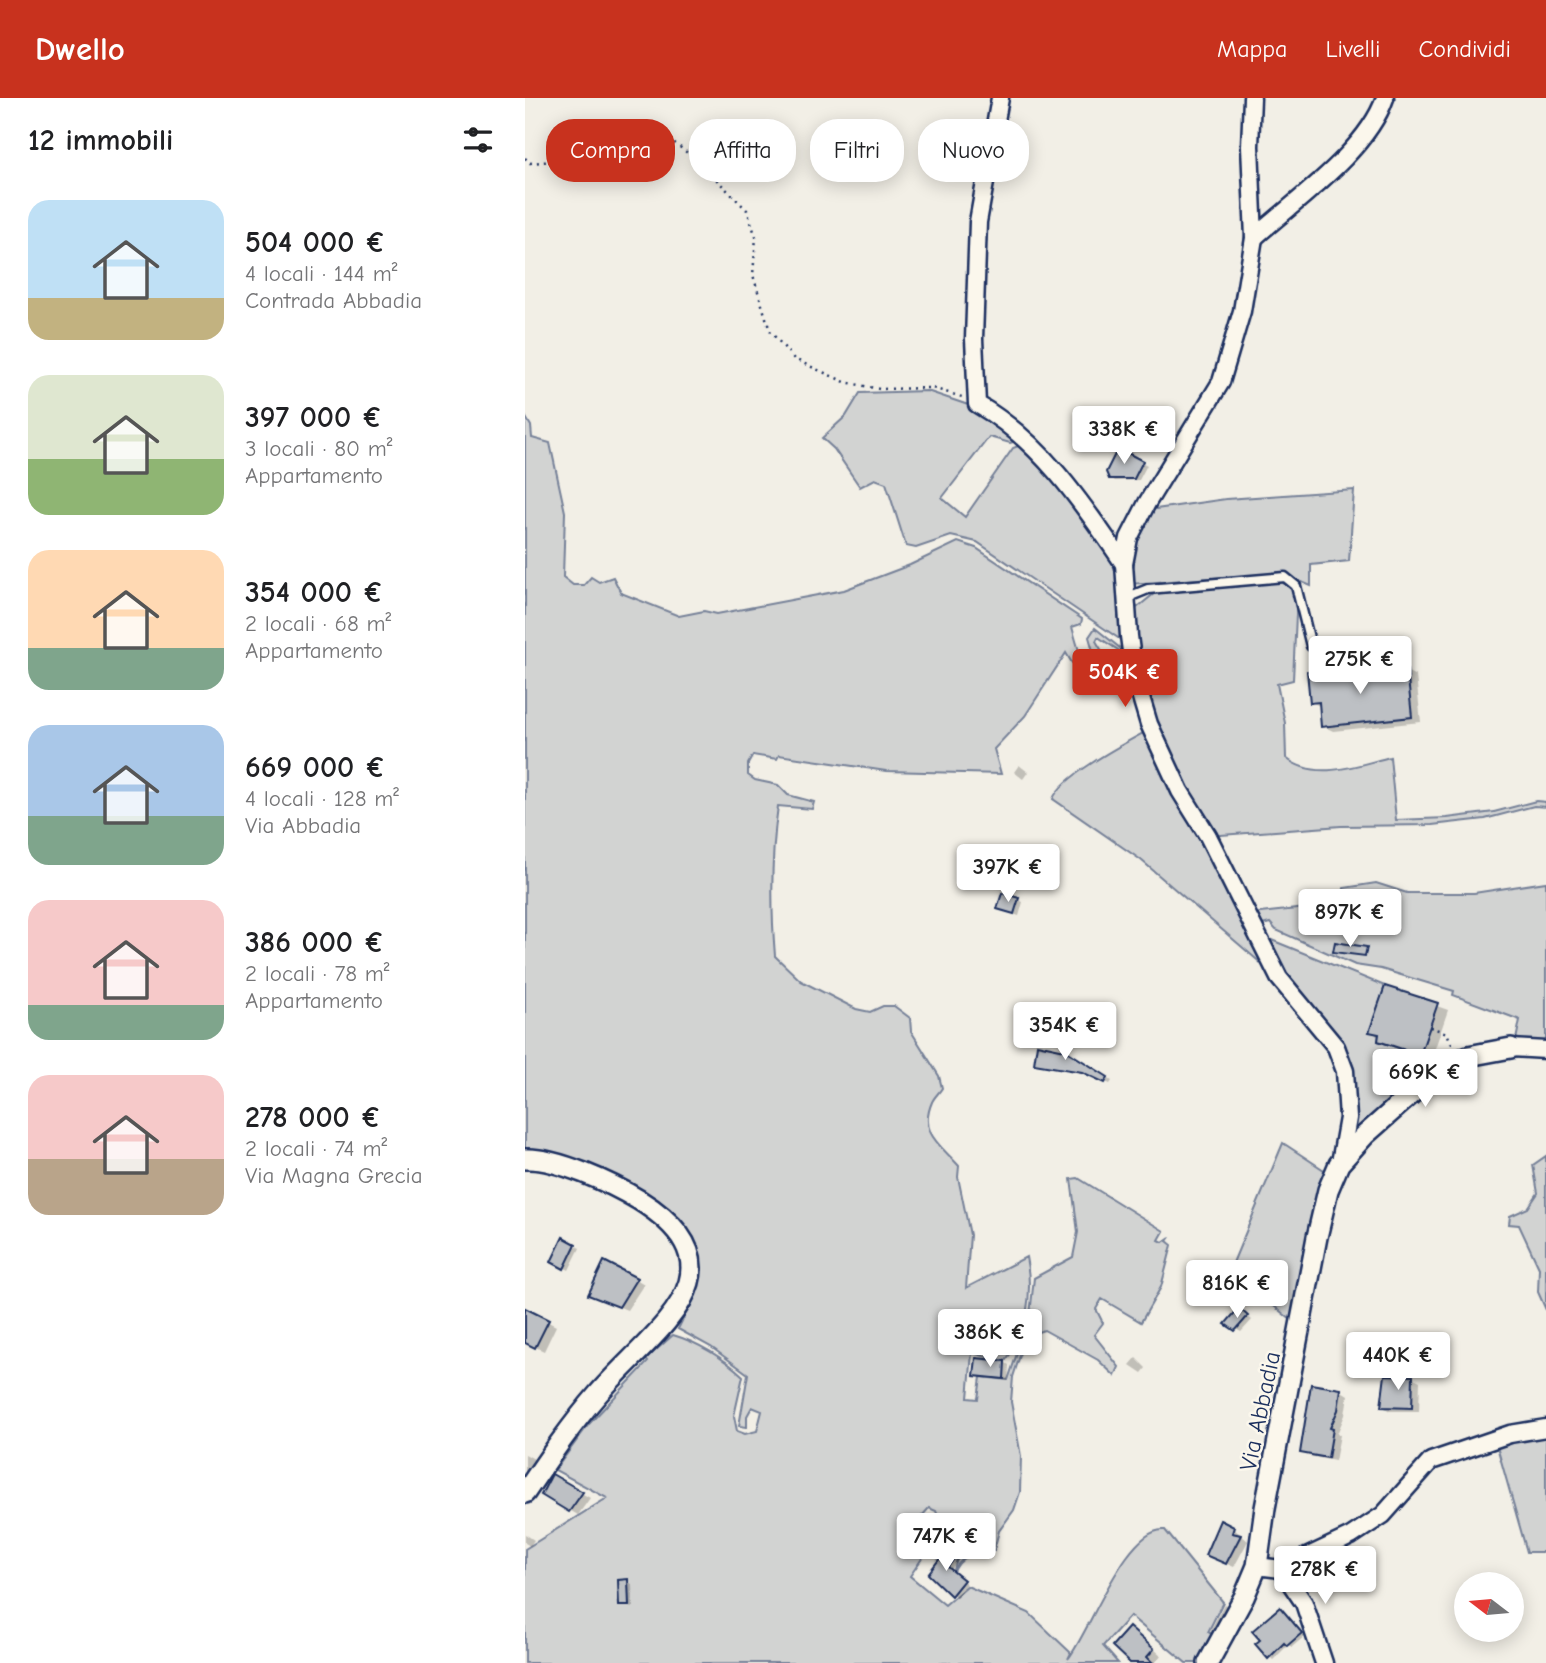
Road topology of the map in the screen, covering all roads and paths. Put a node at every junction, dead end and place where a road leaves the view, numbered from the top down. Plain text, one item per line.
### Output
1 (1000, 98) edge
2 (1252, 98) edge
3 (1385, 98) edge
4 (525, 158) edge
5 (1254, 238) junction
6 (977, 404) junction
7 (1124, 564) junction
8 (1126, 598) junction
9 (1363, 650) dead end
10 (1430, 1027) dead end
11 (1511, 1048) joint
12 (1546, 1050) edge
13 (1457, 1061) junction
14 (525, 1159) edge
15 (1339, 1164) junction
16 (1546, 1428) edge
17 (525, 1493) edge
18 (1257, 1566) junction
19 (1282, 1569) junction
20 (1208, 1663) edge
21 (1324, 1663) edge

1 - 6 street
2 - 5 street
3 - 5 street
4 - 6 path
5 - 7 street
6 - 7 street
7 - 8 street
8 - 9 lane
8 - 15 street
10 - 13 path
11 - 12 street
11 - 13 street, Via Abbadia
13 - 15 street, Via Abbadia
14 - 17 street
15 - 18 street, Via Abbadia
16 - 19 street
18 - 19 street
18 - 20 street, Via Abbadia
19 - 21 street

